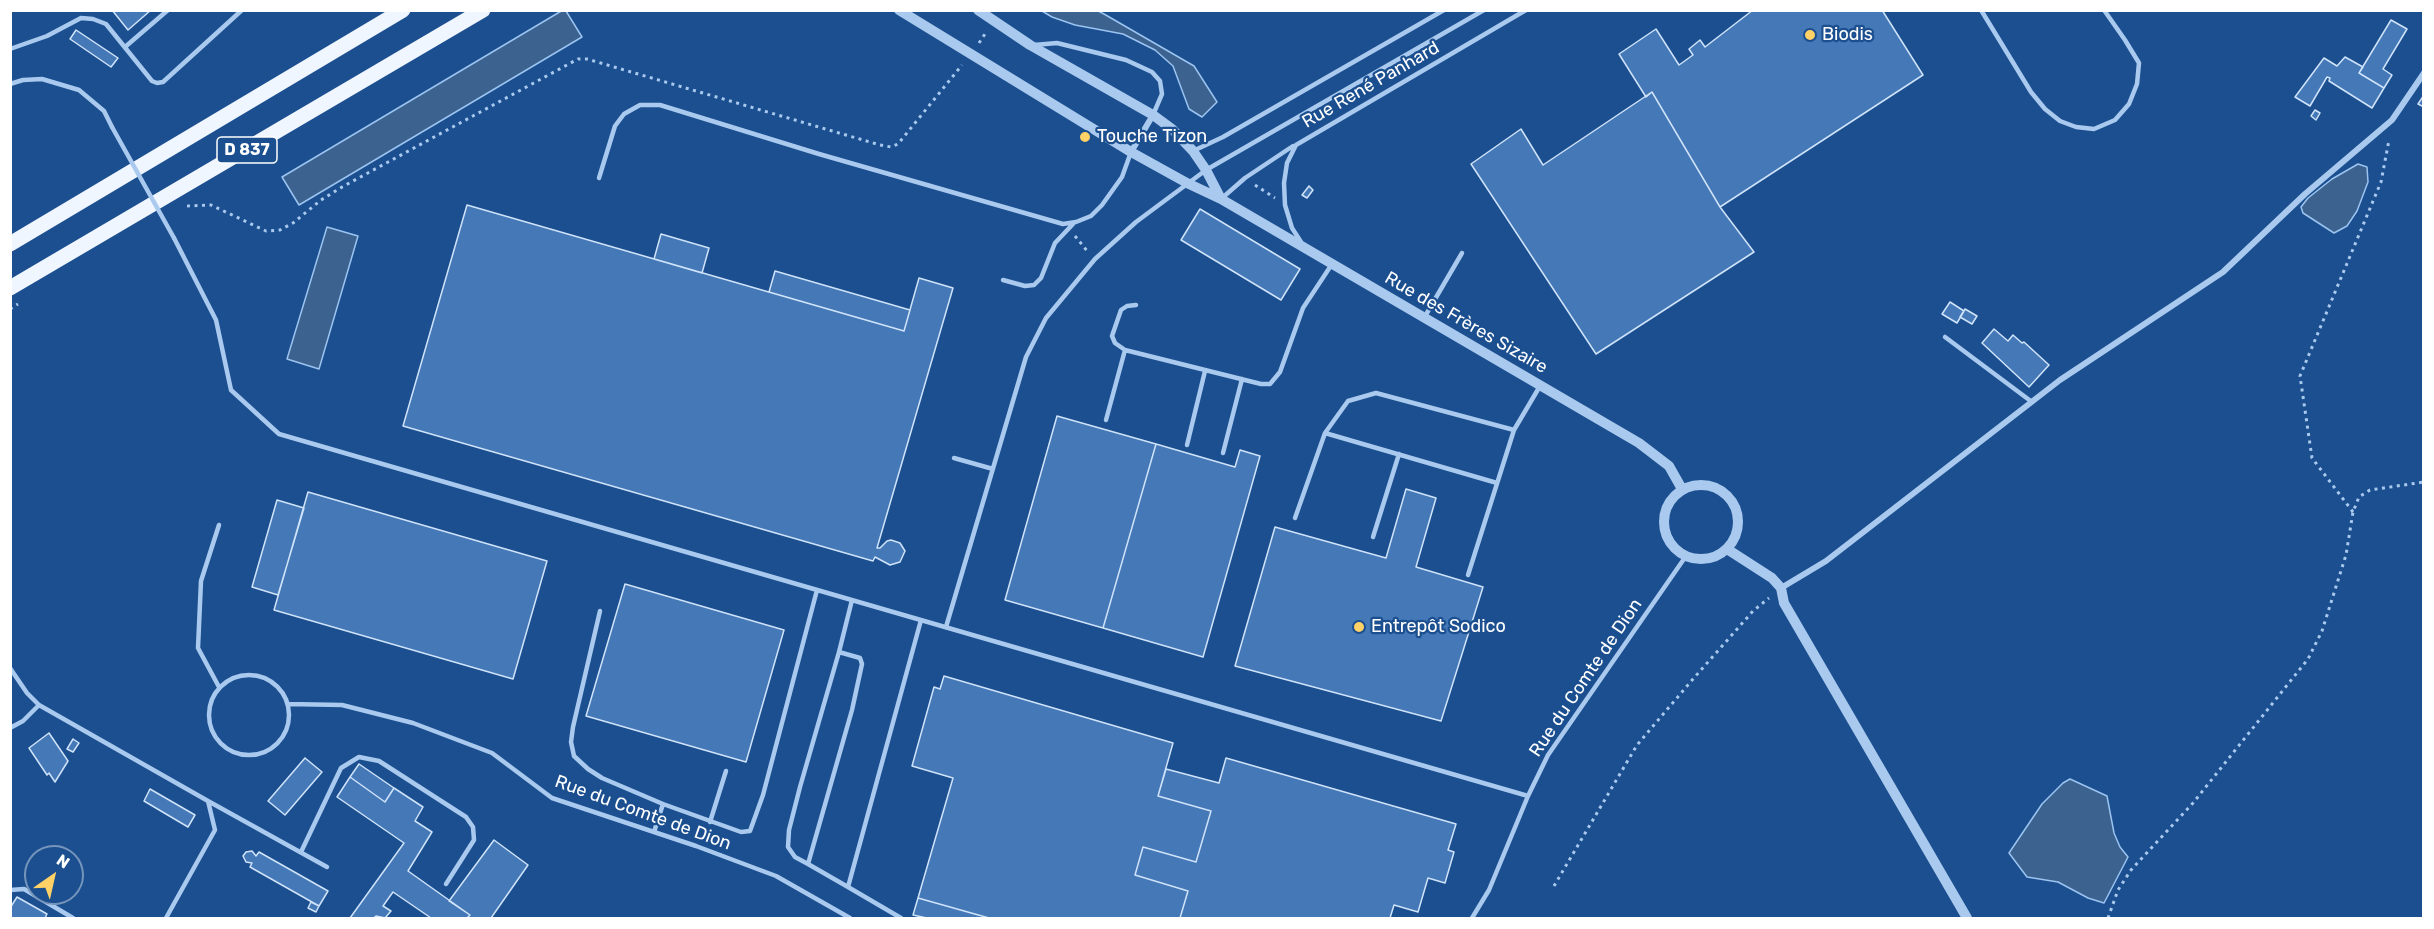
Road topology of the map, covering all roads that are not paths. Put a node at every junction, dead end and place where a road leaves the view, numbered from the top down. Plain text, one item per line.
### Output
1 (168, 10) edge
2 (243, 10) edge
3 (403, 10) edge
4 (483, 10) edge
5 (899, 10) edge
6 (978, 10) edge
7 (1444, 10) edge
8 (1484, 10) edge
9 (1526, 10) edge
10 (1981, 10) edge
11 (2103, 10) edge
12 (1030, 45) junction
13 (125, 47) junction
14 (10, 49) edge
15 (2424, 73) edge
16 (10, 84) edge
17 (1153, 115) junction
18 (1296, 145) junction
19 (1193, 151) junction
20 (1131, 152) junction
21 (1206, 170) junction
22 (599, 178) dead end
23 (1186, 183) junction
24 (1221, 199) junction
25 (1076, 222) junction
26 (10, 244) edge
27 (1306, 249) junction
28 (1462, 253) dead end
29 (1332, 264) junction
30 (1003, 280) dead end
31 (10, 288) edge
32 (1136, 305) dead end
33 (1424, 318) junction
34 (1945, 337) dead end
35 (1125, 350) junction
36 (1205, 371) junction
37 (1242, 379) junction
38 (1540, 386) junction
39 (2032, 402) junction
40 (1106, 420) dead end
41 (1514, 430) junction
42 (1325, 434) junction
43 (1187, 445) dead end
44 (1223, 453) dead end
45 (1399, 454) junction
46 (954, 458) dead end
47 (993, 469) junction
48 (1497, 483) junction
49 (1682, 489) junction
50 (1295, 518) dead end
51 (219, 525) dead end
52 (1373, 537) dead end
53 (1727, 549) junction
54 (1686, 556) junction
55 (1468, 575) dead end
56 (1780, 588) junction
57 (817, 590) junction
58 (852, 600) junction
59 (600, 611) dead end
60 (921, 620) junction
61 (946, 627) junction
62 (839, 651) junction
63 (10, 668) edge
64 (219, 687) junction
65 (288, 704) junction
66 (39, 705) junction
67 (10, 728) edge
68 (726, 771) dead end
69 (1528, 796) junction
70 (208, 801) junction
71 (663, 804) junction
72 (710, 822) junction
73 (654, 832) junction
74 (301, 852) junction
75 (808, 864) junction
76 (327, 867) dead end
77 (446, 884) dead end
78 (848, 887) junction
79 (10, 890) edge
80 (73, 918) edge
81 (166, 918) edge
82 (850, 918) edge
83 (901, 918) edge
84 (1472, 918) edge
85 (1967, 918) edge

1 - 13 lane
2 - 13 lane
3 - 26 main road, D 837
4 - 31 main road, D 837
5 - 20 street, Rue des Frères Sizaire
6 - 12 street
7 - 19 lane, Rue René Panhard
8 - 21 lane
9 - 18 lane, Rue René Panhard
10 - 11 lane
12 - 17 street
12 - 17 lane
13 - 14 lane
15 - 39 street
16 - 57 lane, bridge
17 - 19 street
17 - 20 street
18 - 24 lane
18 - 27 lane, Rue René Panhard
19 - 21 street
20 - 23 street, Rue des Frères Sizaire
20 - 25 lane
21 - 23 lane
21 - 24 street
22 - 25 lane
23 - 24 street, Rue des Frères Sizaire
23 - 47 lane
24 - 27 street, Rue des Frères Sizaire
25 - 30 lane
27 - 29 street, Rue des Frères Sizaire
28 - 33 lane
29 - 33 street, Rue des Frères Sizaire
29 - 37 lane
32 - 35 lane
33 - 38 street, Rue des Frères Sizaire
34 - 39 lane
35 - 36 lane
35 - 40 lane
36 - 37 lane
36 - 43 lane
37 - 44 lane
38 - 41 lane
38 - 49 street, Rue des Frères Sizaire
39 - 56 street
41 - 42 lane
41 - 48 lane
42 - 45 lane
42 - 50 lane
45 - 48 lane
45 - 52 lane
46 - 47 lane
47 - 61 lane
48 - 55 lane
49 - 53 street
49 - 54 street
51 - 64 lane
53 - 54 street
53 - 56 street
54 - 69 lane, Rue du Comte de Dion
56 - 85 street
57 - 58 lane
57 - 72 lane
58 - 60 lane
58 - 62 lane
59 - 71 lane
60 - 61 lane
60 - 78 lane
61 - 69 lane
62 - 75 lane
62 - 75 lane
63 - 66 lane
64 - 65 lane
64 - 65 lane
65 - 73 lane, Rue du Comte de Dion
66 - 67 lane
66 - 70 lane
68 - 72 lane
69 - 84 lane, Rue du Comte de Dion
70 - 74 lane
70 - 81 lane
71 - 72 lane
71 - 73 lane
73 - 82 lane, Rue du Comte de Dion
74 - 76 lane
74 - 77 lane
75 - 78 lane
78 - 83 lane
79 - 80 lane

